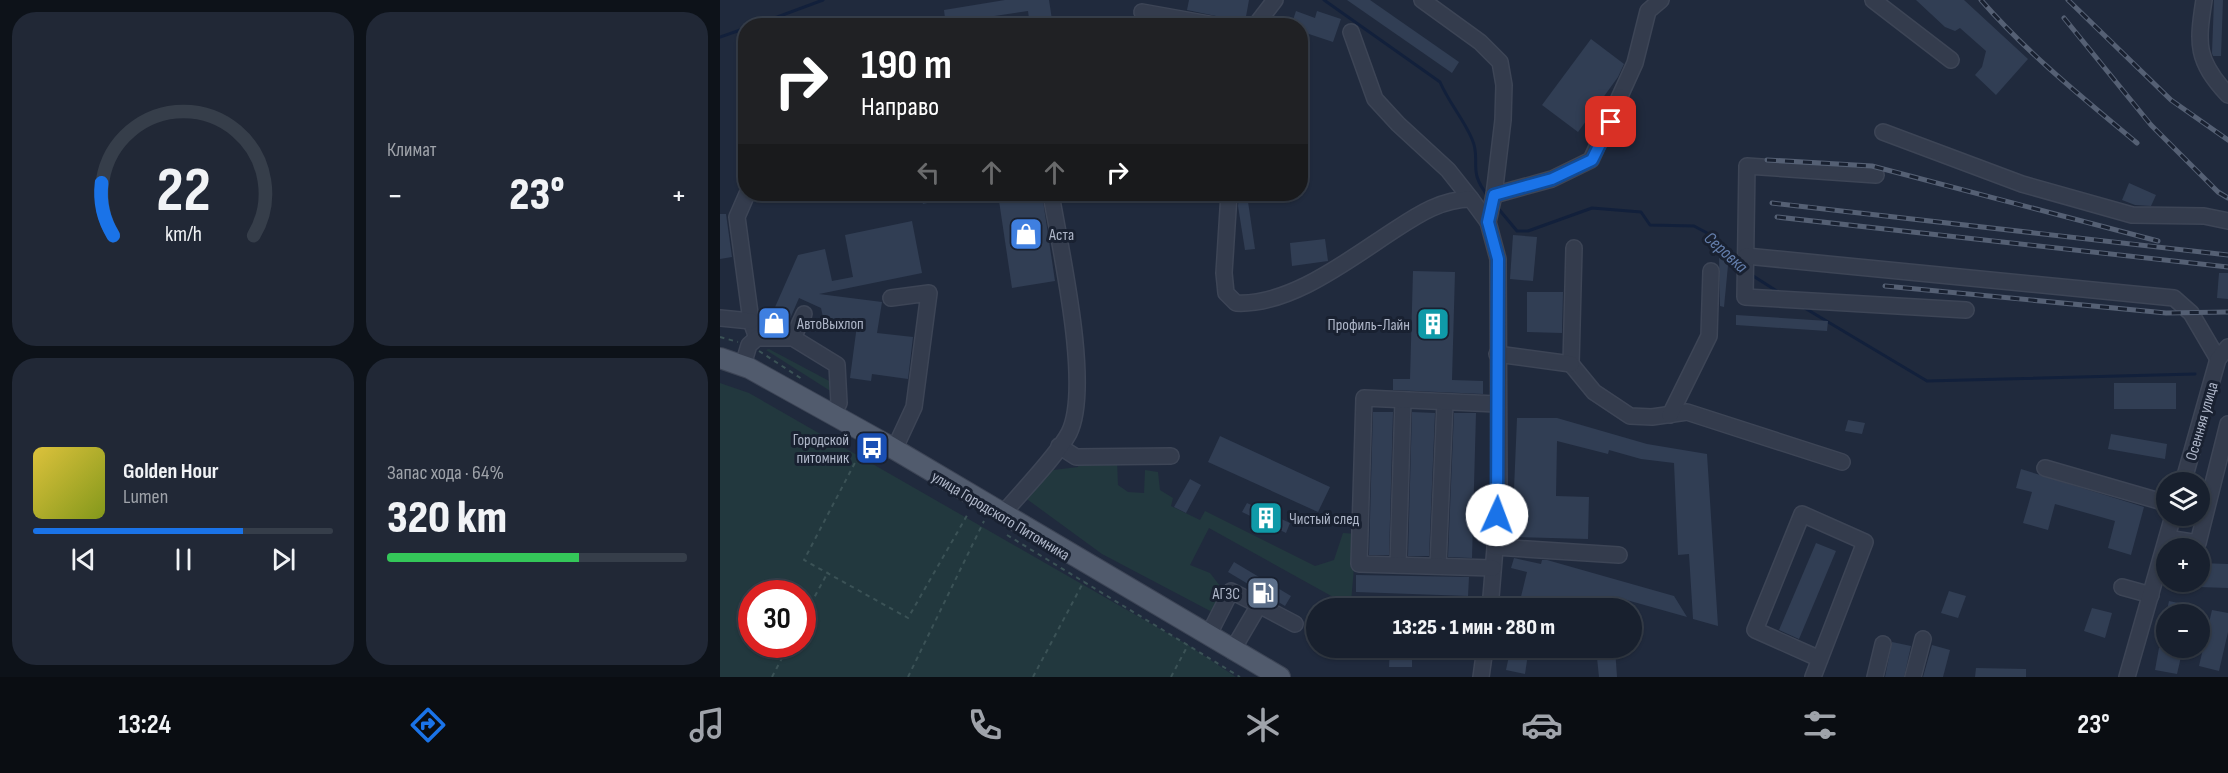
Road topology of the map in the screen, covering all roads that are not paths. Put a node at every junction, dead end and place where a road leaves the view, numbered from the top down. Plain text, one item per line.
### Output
1 (1275, 0) edge
2 (1422, 0) edge
3 (1873, 0) edge
4 (2204, 0) edge
5 (1656, 2) edge
6 (1142, 12) dead end
7 (1175, 18) edge
8 (1261, 18) edge
9 (1351, 32) dead end
10 (1951, 60) dead end
11 (2228, 95) edge
12 (1883, 132) dead end
13 (1876, 175) dead end
14 (1494, 195) junction
15 (1471, 199) junction
16 (744, 201) edge
17 (1052, 201) edge
18 (1229, 201) edge
19 (2228, 221) edge
20 (1488, 222) junction
21 (1574, 248) dead end
22 (1746, 256) junction
23 (1711, 271) dead end
24 (891, 298) dead end
25 (1966, 310) dead end
26 (804, 314) dead end
27 (720, 318) edge
28 (751, 321) junction
29 (793, 338) junction
30 (753, 341) junction
31 (2223, 353) edge
32 (1497, 354) junction
33 (720, 358) edge
34 (1571, 364) junction
35 (742, 365) junction
36 (1403, 400) junction
37 (1445, 402) junction
38 (1497, 404) junction
39 (833, 415) junction
40 (1670, 415) junction
41 (2228, 424) edge
42 (1059, 446) junction
43 (894, 450) junction
44 (1171, 456) dead end
45 (1842, 462) dead end
46 (2045, 468) dead end
47 (2186, 472) edge
48 (2156, 500) edge
49 (1003, 524) junction
50 (2170, 526) edge
51 (2167, 538) edge
52 (2199, 538) edge
53 (1495, 547) junction
54 (1619, 555) dead end
55 (1398, 566) junction
56 (1438, 566) junction
57 (1493, 568) junction
58 (2156, 577) edge
59 (2122, 587) dead end
60 (2151, 595) junction
61 (1491, 598) edge
62 (1258, 605) junction
63 (1295, 624) dead end
64 (1208, 636) junction
65 (1923, 639) dead end
66 (1883, 644) dead end
67 (1232, 651) junction
68 (1484, 658) edge
69 (1820, 659) junction
70 (2132, 675) edge
71 (1280, 677) edge
72 (1481, 677) edge
73 (1813, 677) edge
74 (1875, 677) edge
75 (1913, 677) edge

1 - 8 street
2 - 14 street
3 - 10 street
4 - 11 street
5 - 14 street
6 - 7 street
9 - 15 street
12 - 19 street
13 - 22 street
14 - 20 street
15 - 18 street
15 - 20 street
16 - 28 street
17 - 42 street
20 - 32 street
21 - 34 street
22 - 25 street
22 - 31 street
23 - 40 street
24 - 43 street
26 - 29 street
27 - 28 street
28 - 30 street
29 - 30 street
29 - 39 street
30 - 35 street
31 - 47 street, Осенняя улица
32 - 34 street
32 - 38 street
33 - 35 main road, улица Городского Питомника
34 - 40 street
35 - 39 main road, улица Городского Питомника
36 - 37 street
36 - 55 street
36 - 55 street
37 - 38 street
37 - 56 street
38 - 53 street
39 - 43 main road, улица Городского Питомника
40 - 45 street
41 - 52 street
42 - 44 street
42 - 49 street
43 - 49 main road, улица Городского Питомника
46 - 48 street
49 - 64 main road, улица Городского Питомника
50 - 51 street
53 - 54 street
53 - 57 street
55 - 56 street
56 - 57 street
57 - 61 street
58 - 60 street
59 - 60 street
60 - 70 street
62 - 63 street
62 - 64 street
62 - 67 street
64 - 67 main road, улица Городского Питомника
65 - 75 street
66 - 74 street
67 - 71 main road, улица Городского Питомника
68 - 72 street
69 - 69 street
69 - 73 street

